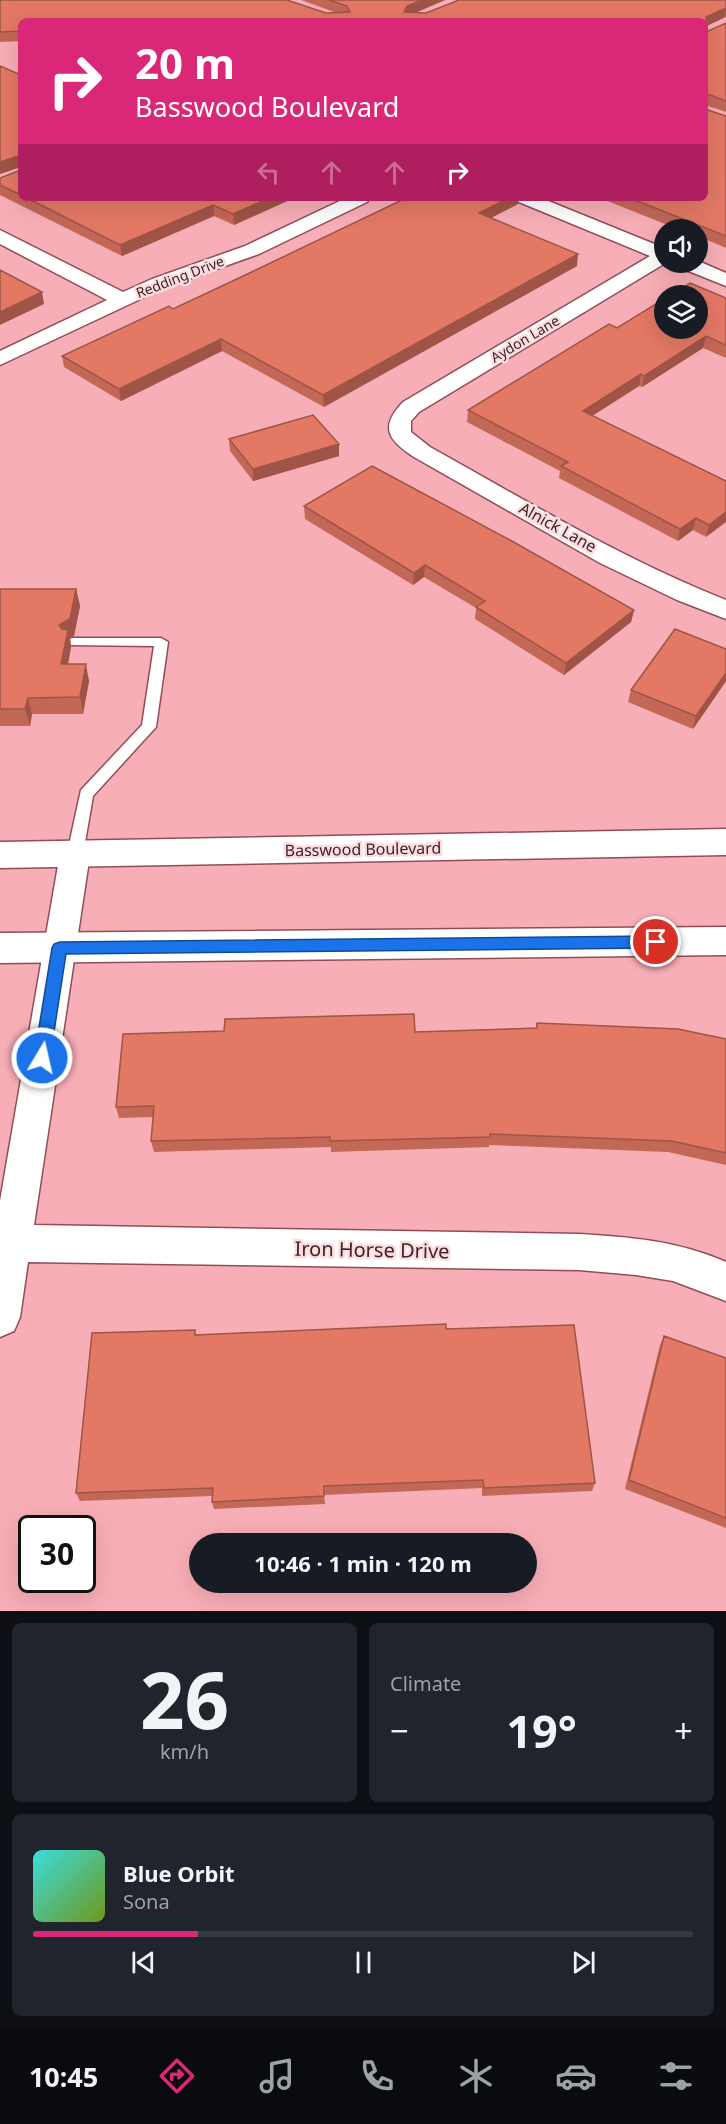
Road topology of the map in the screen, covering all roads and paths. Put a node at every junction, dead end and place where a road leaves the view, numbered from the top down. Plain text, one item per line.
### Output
1 (355, 201) edge
2 (532, 201) edge
3 (0, 236) edge
4 (654, 252) edge
5 (654, 262) edge
6 (708, 272) edge
7 (726, 280) edge
8 (122, 300) junction
9 (0, 358) edge
10 (399, 430) joint
11 (726, 610) edge
12 (72, 642) edge
13 (726, 842) edge
14 (75, 854) junction
15 (0, 855) edge
16 (726, 941) edge
17 (0, 948) edge
18 (60, 948) junction
19 (6, 1243) edge
20 (726, 1282) edge
21 (0, 1317) edge

1 - 8 street, Redding Drive
2 - 4 street
3 - 8 street
5 - 10 street, Aydon Lane
6 - 7 street
8 - 9 street, Redding Drive
10 - 11 street, Alnick Lane
12 - 14 lane
13 - 14 main road, Basswood Boulevard
14 - 15 main road, Basswood Boulevard
14 - 18 street
16 - 18 main road
17 - 18 main road
18 - 19 street
19 - 20 street, Iron Horse Drive
19 - 21 street

